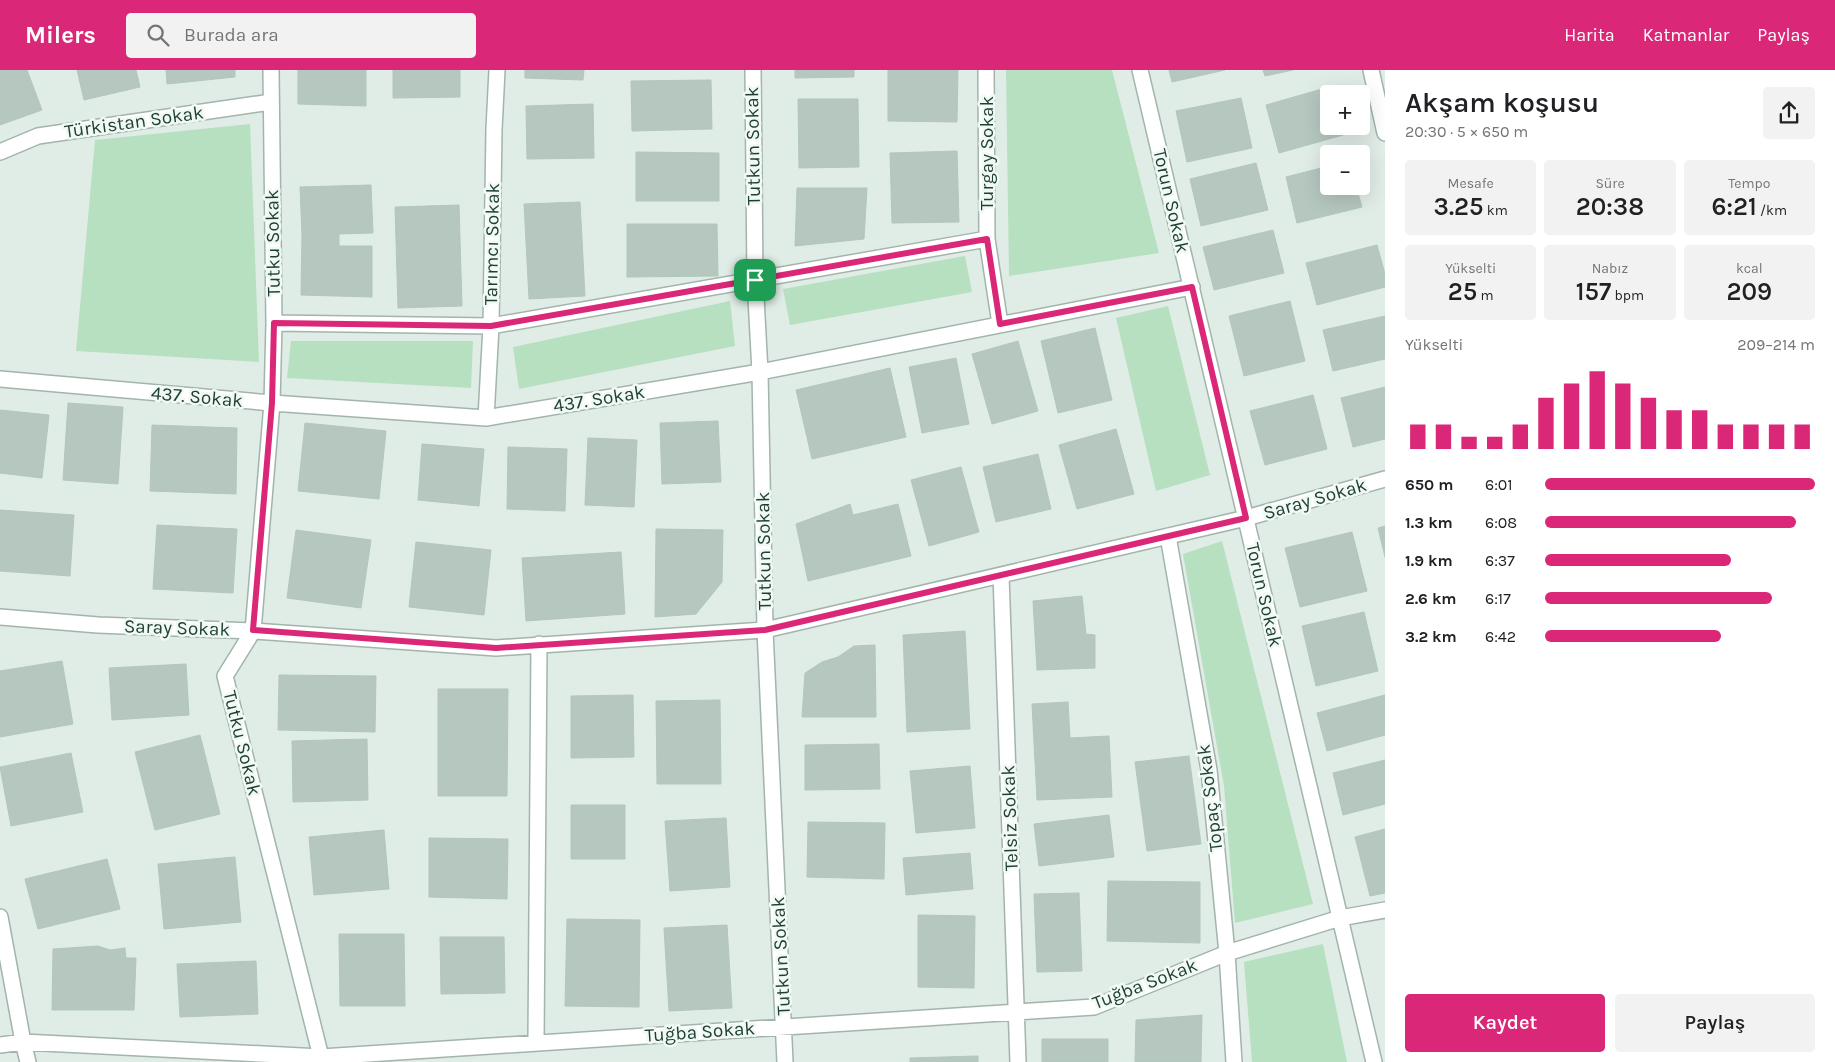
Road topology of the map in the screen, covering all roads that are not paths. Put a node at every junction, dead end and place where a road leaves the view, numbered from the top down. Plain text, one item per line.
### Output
1 (271, 70) edge
2 (497, 70) edge
3 (752, 70) edge
4 (986, 70) edge
5 (1140, 70) edge
6 (1371, 70) edge
7 (271, 102) junction
8 (1385, 134) edge
9 (0, 152) edge
10 (987, 239) junction
11 (755, 280) junction
12 (1192, 287) junction
13 (274, 323) junction
14 (1000, 324) junction
15 (491, 326) junction
16 (760, 372) junction
17 (0, 379) edge
18 (272, 403) junction
19 (486, 418) junction
20 (1385, 479) edge
21 (1246, 518) junction
22 (1168, 536) junction
23 (1001, 575) junction
24 (0, 617) edge
25 (253, 630) junction
26 (765, 630) junction
27 (539, 644) junction
28 (1385, 910) edge
29 (0, 917) edge
30 (1340, 918) junction
31 (1226, 953) junction
32 (1016, 1012) junction
33 (784, 1027) junction
34 (23, 1042) junction
35 (536, 1042) junction
36 (0, 1045) edge
37 (321, 1056) junction
38 (28, 1062) edge
39 (785, 1062) edge
40 (1018, 1062) edge
41 (1234, 1062) edge
42 (1374, 1062) edge

1 - 7 street, Tutku Sokak
2 - 15 street, Tarımcı Sokak
3 - 11 street, Tutkun Sokak
4 - 10 street, Turgay Sokak
5 - 12 street, Torun Sokak
6 - 8 street
7 - 9 street, Türkistan Sokak
7 - 13 street, Tutku Sokak
10 - 11 street
10 - 14 street, Turgay Sokak
11 - 15 street
11 - 16 street, Tutkun Sokak
12 - 14 street, 437. Sokak
12 - 21 street, Torun Sokak
13 - 15 street
13 - 18 street, Tutku Sokak
14 - 16 street, 437. Sokak
15 - 19 street, Tarımcı Sokak
16 - 19 street, 437. Sokak
16 - 26 street, Tutkun Sokak
17 - 18 street, 437. Sokak
18 - 19 street, 437. Sokak
18 - 25 street, Tutku Sokak
20 - 21 street, Saray Sokak
21 - 22 street, Saray Sokak
21 - 30 street, Torun Sokak
22 - 23 street, Saray Sokak
22 - 31 street, Topaç Sokak
23 - 26 street, Saray Sokak
23 - 32 street, Telsiz Sokak
24 - 25 street, Saray Sokak
25 - 27 street, Saray Sokak
25 - 37 street, Tutku Sokak
26 - 27 street, Saray Sokak
26 - 33 street, Tutkun Sokak
27 - 35 street
28 - 30 street, Tuğba Sokak
29 - 34 street
30 - 31 street, Tuğba Sokak
30 - 42 street, Torun Sokak
31 - 32 street, Tuğba Sokak
31 - 41 street, Topaç Sokak
32 - 33 street, Tuğba Sokak
32 - 40 street, Telsiz Sokak
33 - 35 street, Tuğba Sokak
33 - 39 street, Tutkun Sokak
34 - 36 street, Tuğba Sokak
34 - 37 street, Tuğba Sokak
34 - 38 street
35 - 37 street, Tuğba Sokak

